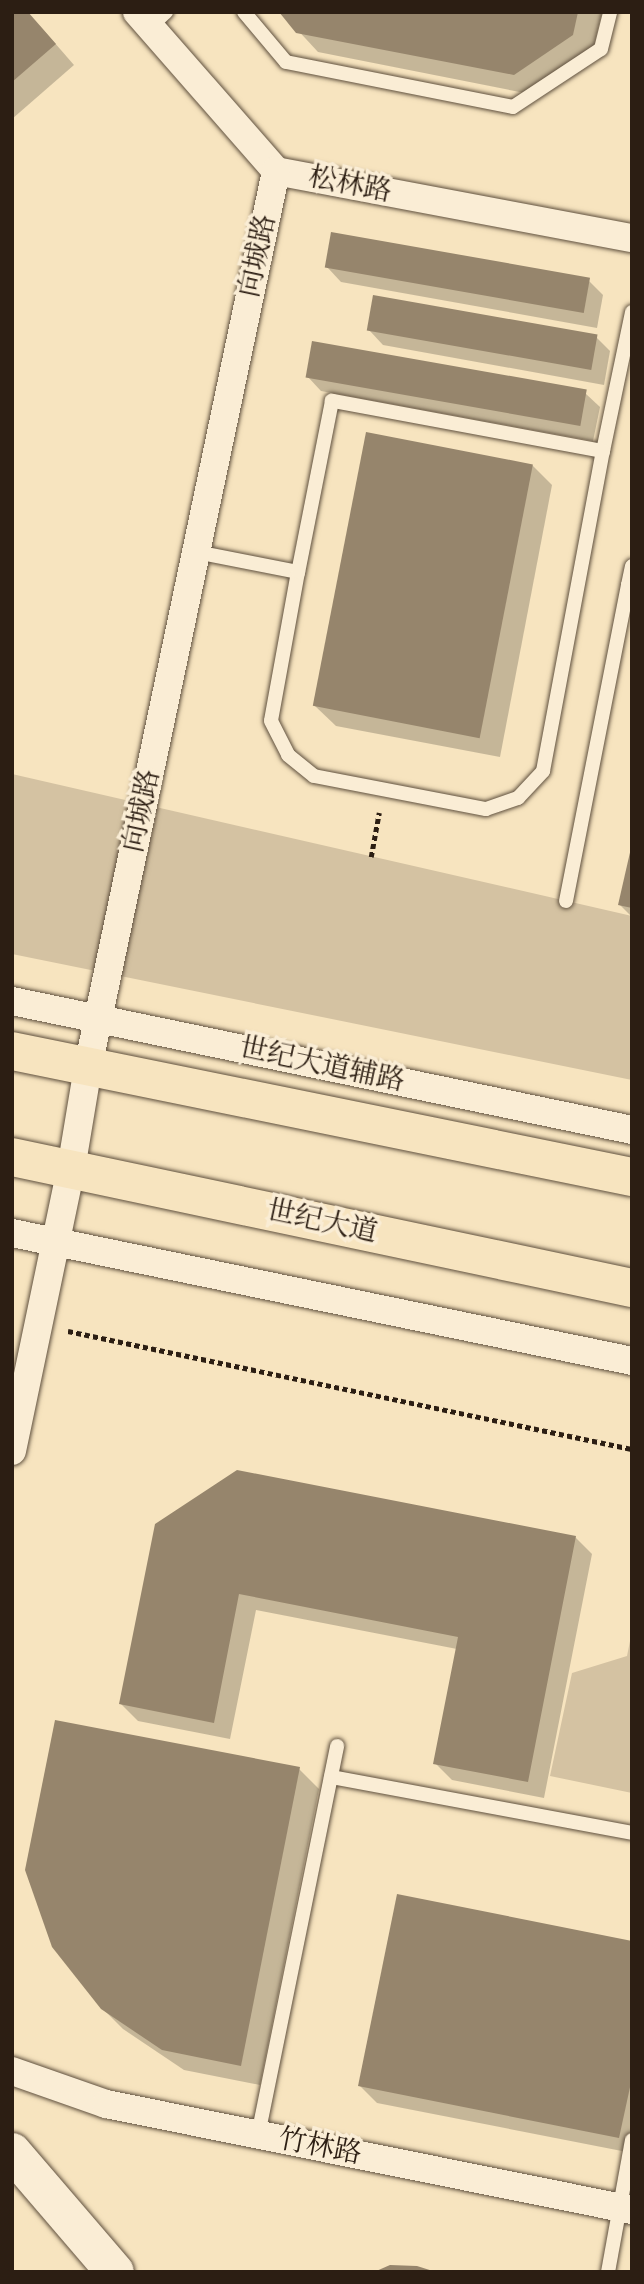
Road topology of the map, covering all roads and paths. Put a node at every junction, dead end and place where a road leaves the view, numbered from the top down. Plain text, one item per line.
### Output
1 (244, 12) edge
2 (610, 12) edge
3 (151, 17) edge
4 (276, 171) junction
5 (632, 238) edge
6 (632, 312) edge
7 (603, 451) junction
8 (196, 552) junction
9 (632, 566) edge
10 (298, 572) junction
11 (630, 586) edge
12 (384, 790) junction
13 (371, 857) dead end
14 (566, 901) dead end
15 (12, 1001) edge
16 (98, 1018) junction
17 (12, 1051) edge
18 (88, 1067) junction
19 (632, 1130) edge
20 (12, 1157) edge
21 (71, 1169) junction
22 (632, 1177) edge
23 (12, 1233) edge
24 (56, 1242) junction
25 (632, 1288) edge
26 (39, 1325) junction
27 (632, 1361) edge
28 (632, 1449) edge
29 (12, 1451) edge
30 (337, 1746) dead end
31 (331, 1777) junction
32 (632, 1833) edge
33 (12, 2071) edge
34 (258, 2135) junction
35 (632, 2140) edge
36 (12, 2152) edge
37 (626, 2209) edge
38 (116, 2272) edge
39 (608, 2272) edge

1 - 2 lane
3 - 4 street, 松林路
4 - 5 street, 松林路
4 - 8 street, 向城路
6 - 7 lane
7 - 10 lane
7 - 12 lane
8 - 10 lane
8 - 16 street, 向城路
9 - 11 lane
10 - 12 lane
11 - 14 lane
12 - 13 path
15 - 16 street, 世纪大道辅路
16 - 18 street, 向城路
16 - 19 street, 世纪大道辅路
17 - 18 main road
18 - 21 street, 向城路
18 - 22 main road
20 - 21 main road, 世纪大道
21 - 24 street, 向城路
21 - 25 main road, 世纪大道
23 - 24 street
24 - 26 street, 向城路
24 - 27 street
26 - 28 path
26 - 29 street, 向城路
30 - 31 lane
31 - 32 lane
31 - 34 lane
33 - 34 street, 竹林路
34 - 37 street, 竹林路
35 - 37 lane
36 - 38 street
37 - 39 lane

